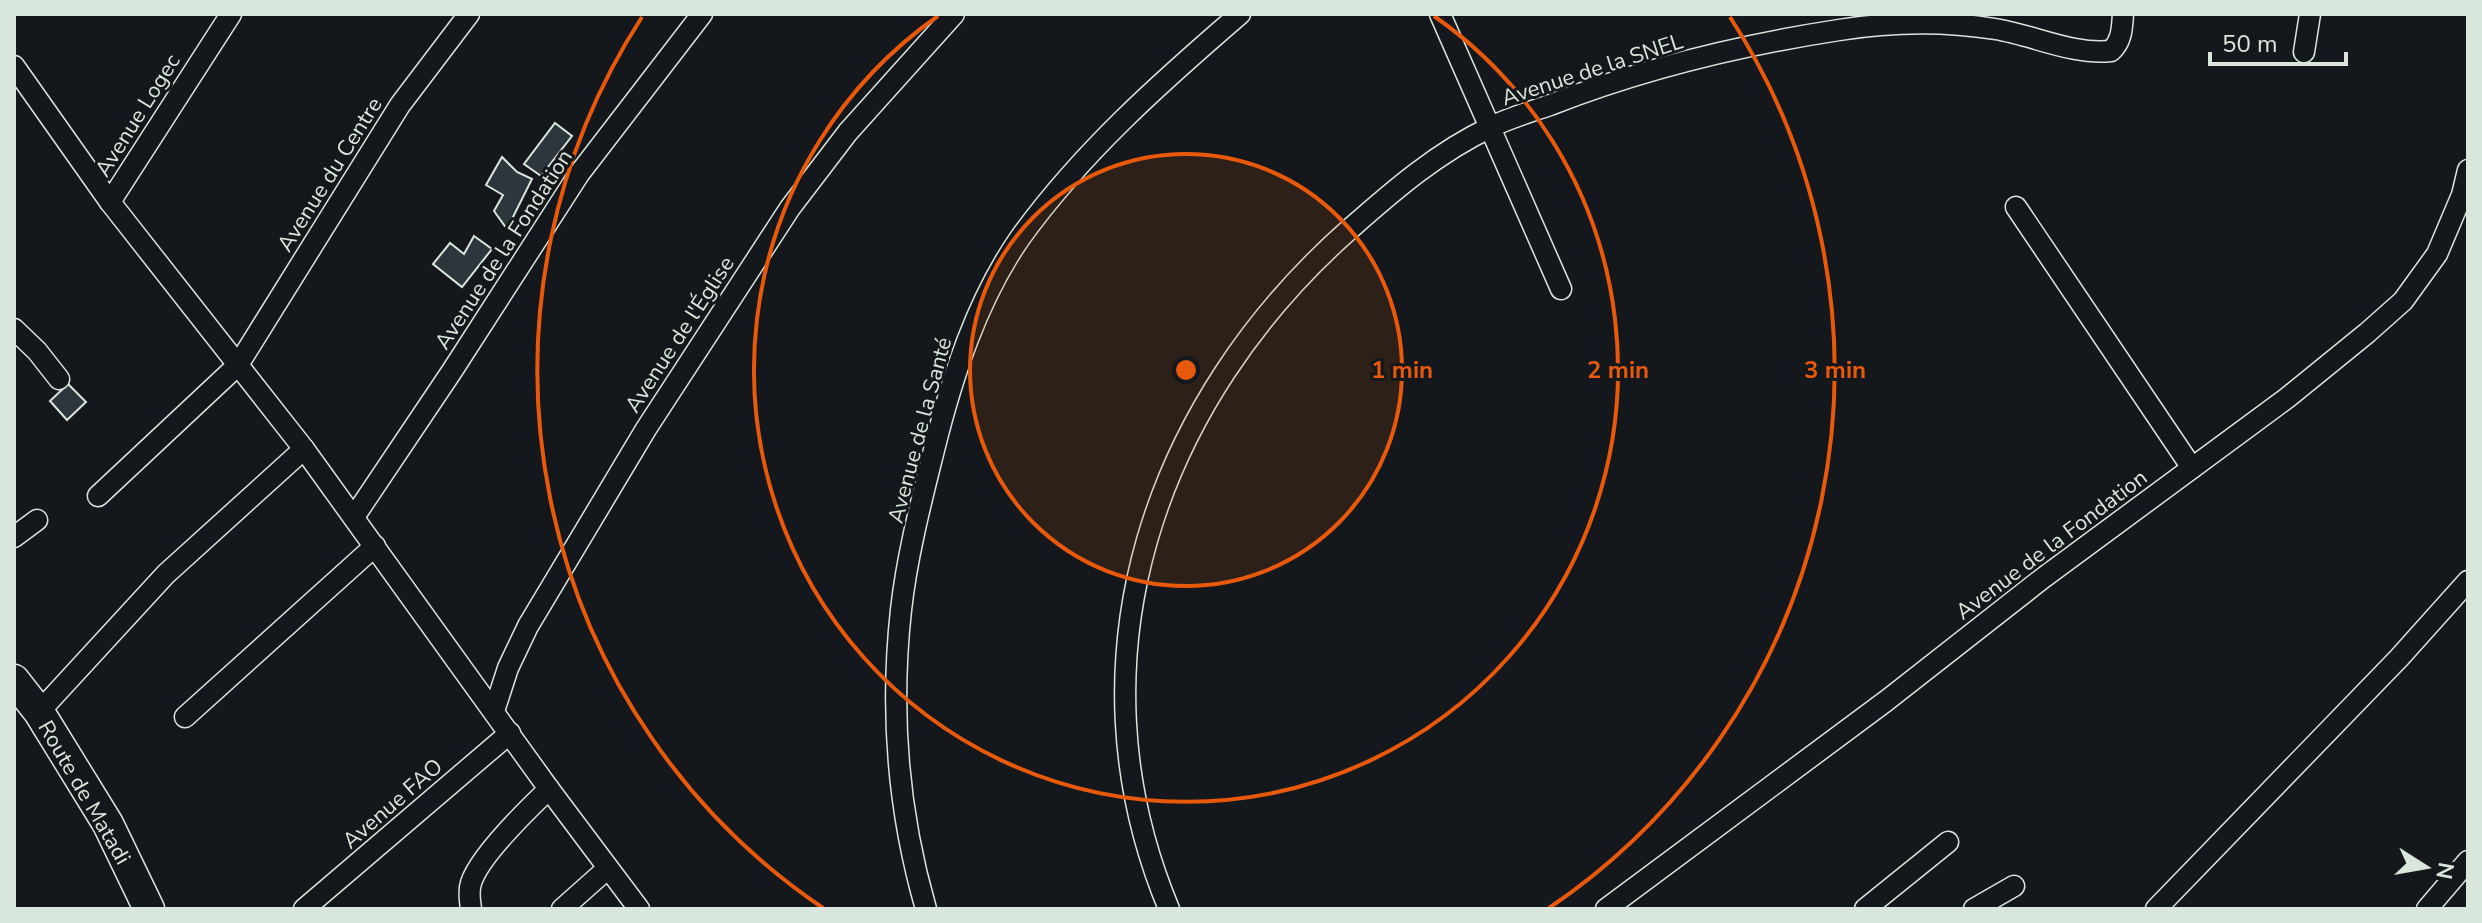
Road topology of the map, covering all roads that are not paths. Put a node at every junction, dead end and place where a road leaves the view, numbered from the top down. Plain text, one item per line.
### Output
1 (231, 14) edge
2 (469, 14) edge
3 (702, 14) edge
4 (954, 14) edge
5 (1240, 14) edge
6 (1440, 14) edge
7 (2123, 14) edge
8 (2310, 14) edge
9 (2304, 52) dead end
10 (14, 66) edge
11 (1489, 128) junction
12 (2468, 170) edge
13 (110, 202) junction
14 (2016, 207) dead end
15 (1561, 289) dead end
16 (14, 329) edge
17 (238, 365) junction
18 (59, 379) dead end
19 (304, 449) junction
20 (2192, 468) junction
21 (98, 496) dead end
22 (354, 517) junction
23 (37, 520) dead end
24 (14, 537) edge
25 (375, 546) junction
26 (2468, 581) edge
27 (14, 680) edge
28 (494, 711) junction
29 (39, 712) junction
30 (185, 717) dead end
31 (510, 733) junction
32 (549, 789) junction
33 (1948, 842) dead end
34 (2468, 861) edge
35 (607, 869) junction
36 (2014, 886) dead end
37 (149, 909) edge
38 (304, 909) edge
39 (471, 909) edge
40 (562, 909) edge
41 (639, 909) edge
42 (926, 909) edge
43 (1169, 909) edge
44 (1606, 909) edge
45 (1865, 909) edge
46 (1974, 909) edge
47 (2156, 909) edge
48 (2427, 909) edge

1 - 13 street, Avenue Logec
2 - 17 street, Avenue du Centre
3 - 22 street, Avenue de la Fondation
4 - 28 street, Avenue de l'Église
5 - 42 street, Avenue de la Santé
6 - 11 street
7 - 11 street, Avenue de la SNEL
8 - 9 street
10 - 13 street
11 - 15 street
11 - 43 street, Avenue de la SNEL
12 - 20 street, Avenue de la Fondation
13 - 17 street
14 - 20 street
16 - 18 street
17 - 19 street
17 - 21 street, Avenue du Centre
19 - 22 street
19 - 29 street
20 - 44 street, Avenue de la Fondation
22 - 25 street
23 - 24 street
25 - 28 street
25 - 30 street
26 - 47 street
27 - 29 highway, Route de Matadi
28 - 31 street
29 - 37 highway, Route de Matadi
31 - 32 street
31 - 38 street, Avenue FAO
32 - 35 street
32 - 39 street
33 - 45 street
34 - 48 street
35 - 40 street
35 - 41 street
36 - 46 street

